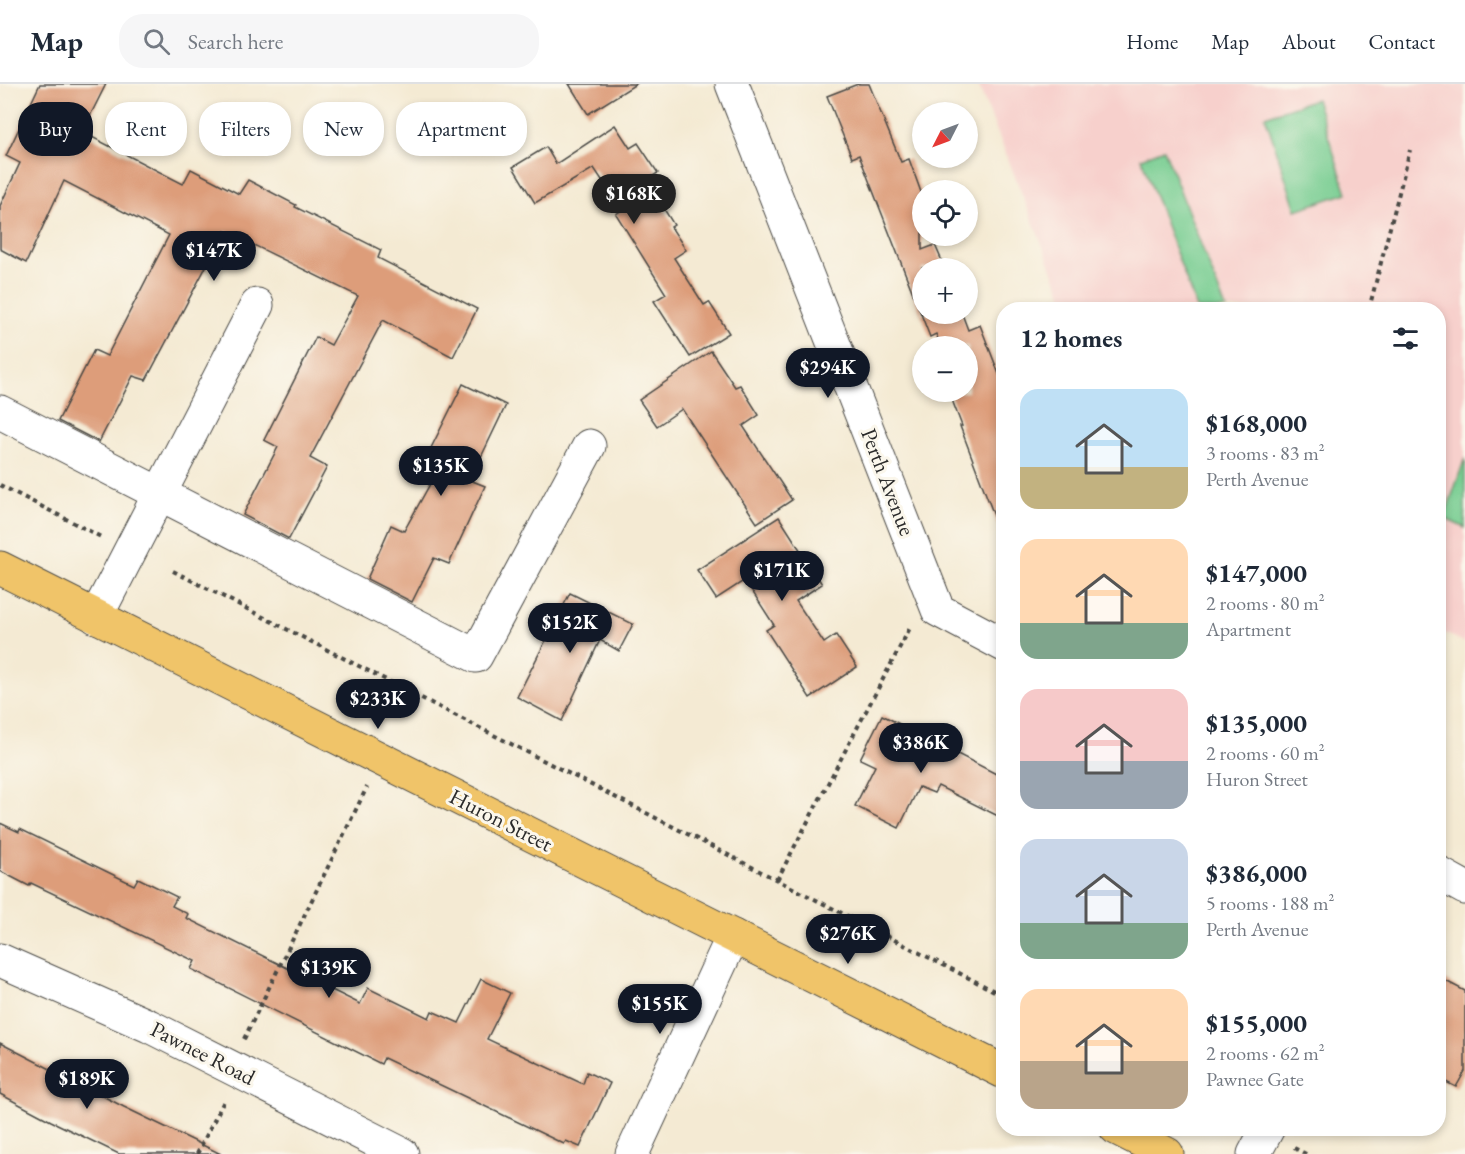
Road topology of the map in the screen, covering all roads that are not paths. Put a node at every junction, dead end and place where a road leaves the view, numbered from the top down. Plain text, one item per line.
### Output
1 (732, 84) edge
2 (257, 305) dead end
3 (0, 412) edge
4 (589, 446) dead end
5 (159, 494) junction
6 (0, 568) edge
7 (96, 617) junction
8 (996, 641) edge
9 (1446, 877) edge
10 (1465, 888) edge
11 (733, 936) junction
12 (0, 960) edge
13 (996, 1068) edge
14 (1132, 1136) edge
15 (1279, 1137) edge
16 (402, 1154) edge
17 (632, 1154) edge
18 (1167, 1154) edge
19 (1254, 1154) edge

1 - 8 street, Perth Avenue
2 - 5 street
3 - 5 street
4 - 5 street
5 - 7 street
6 - 7 main road, Huron Street
7 - 11 main road, Huron Street
9 - 10 street
11 - 13 main road, Huron Street
11 - 17 street
12 - 16 street, Pawnee Road
14 - 18 main road
15 - 19 street

